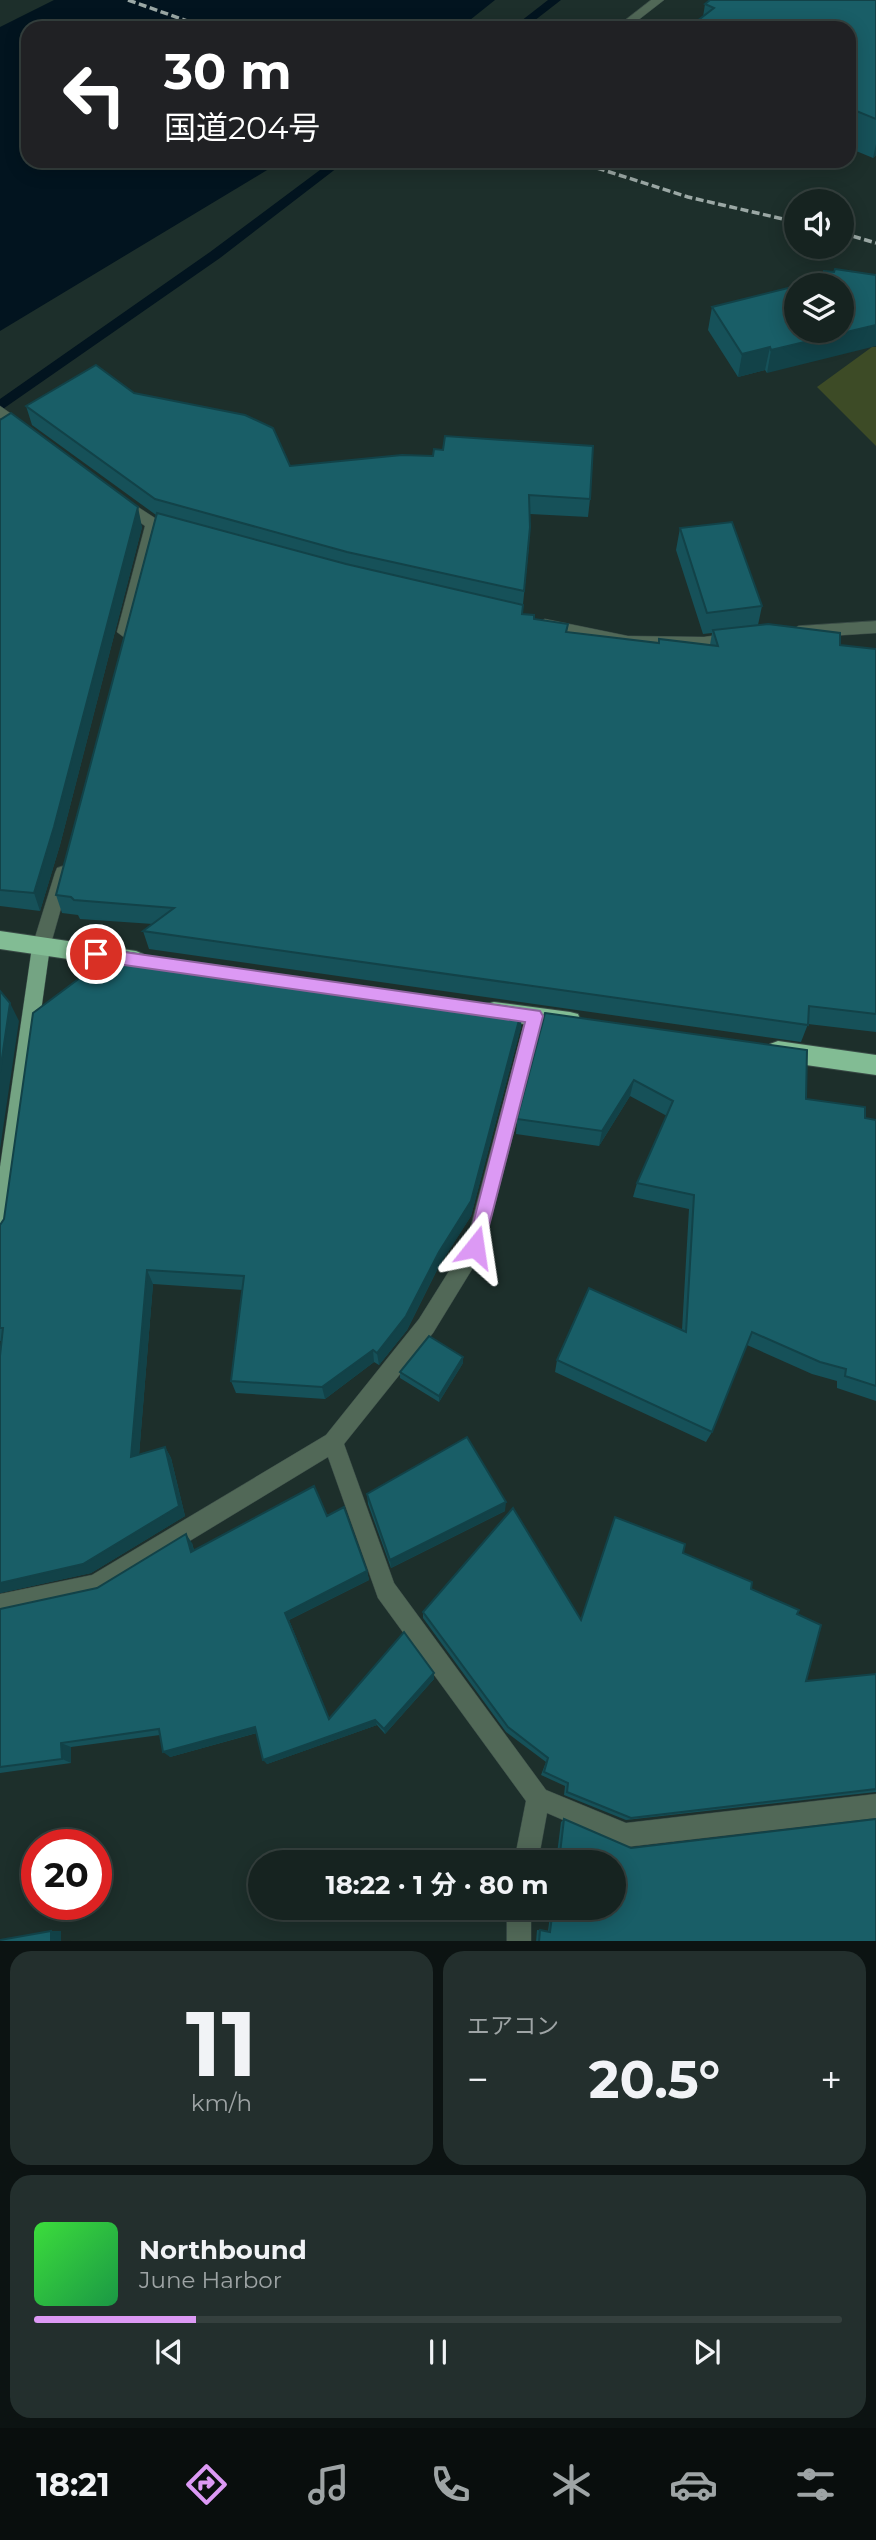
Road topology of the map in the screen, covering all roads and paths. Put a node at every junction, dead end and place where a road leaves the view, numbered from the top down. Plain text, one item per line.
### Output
1 (658, 0) edge
2 (630, 21) edge
3 (0, 411) edge
4 (33, 435) edge
5 (109, 492) edge
6 (153, 524) junction
7 (192, 534) edge
8 (530, 622) edge
9 (876, 627) edge
10 (777, 634) edge
11 (753, 637) edge
12 (122, 645) edge
13 (67, 858) edge
14 (0, 940) edge
15 (41, 947) junction
16 (151, 962) edge
17 (480, 1009) edge
18 (535, 1016) junction
19 (589, 1024) edge
20 (753, 1047) edge
21 (876, 1065) edge
22 (0, 1233) edge
23 (333, 1442) junction
24 (0, 1605) edge
25 (538, 1798) junction
26 (876, 1806) edge
27 (528, 1850) edge
28 (519, 1920) edge
29 (519, 1941) edge

1 - 2 street
3 - 4 street
5 - 6 street
6 - 7 street
6 - 12 street
8 - 11 street
9 - 10 street
13 - 15 street
14 - 15 highway
15 - 16 highway
15 - 22 main road
17 - 18 highway
18 - 19 highway
18 - 23 street
20 - 21 highway
23 - 24 street
23 - 25 street
25 - 26 street
25 - 27 street
28 - 29 street

